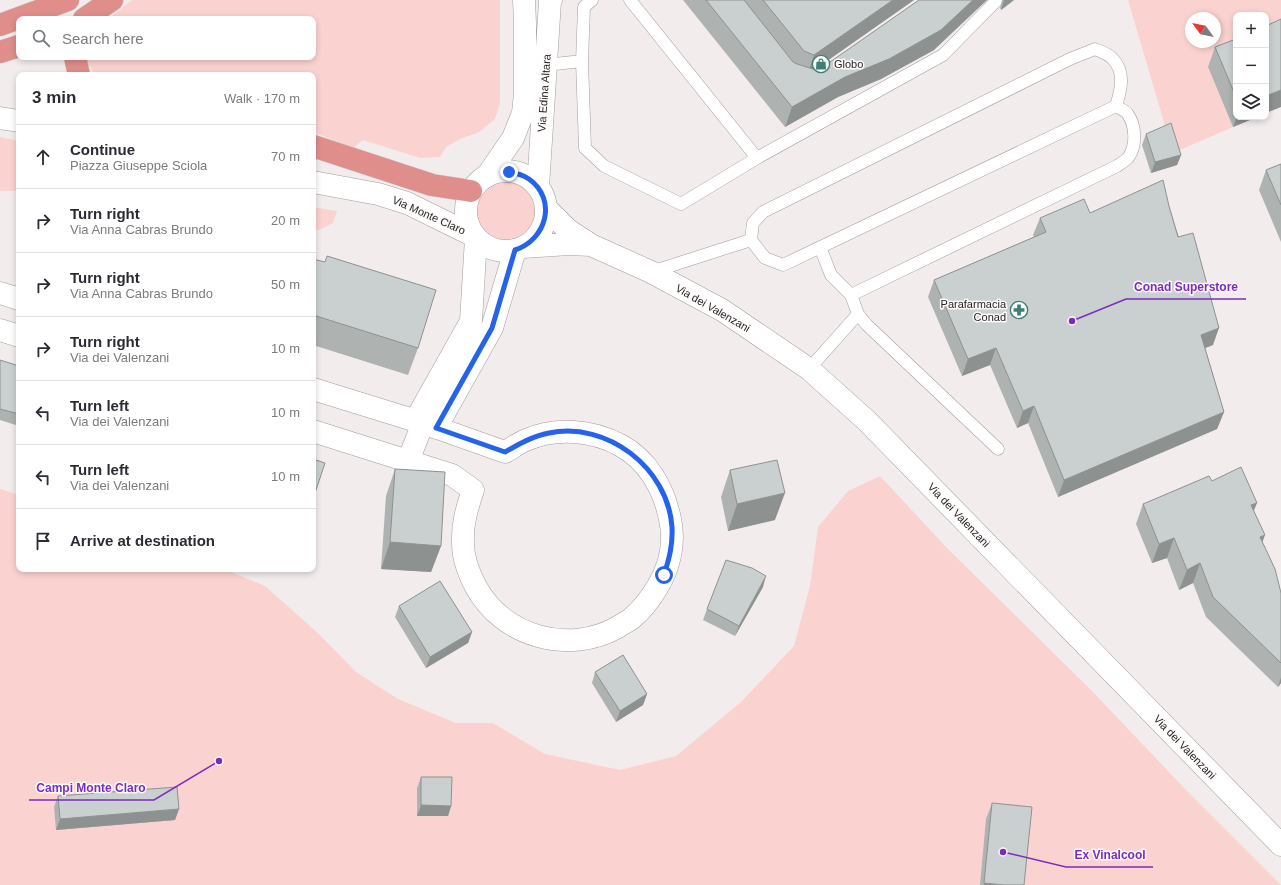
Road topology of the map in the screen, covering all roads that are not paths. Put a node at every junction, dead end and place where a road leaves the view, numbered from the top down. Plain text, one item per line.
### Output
1 (68, 0) edge
2 (112, 0) edge
3 (524, 0) edge
4 (551, 0) edge
5 (592, 0) edge
6 (630, 0) edge
7 (996, 1) edge
8 (24, 16) edge
9 (88, 16) edge
10 (16, 19) edge
11 (0, 25) edge
12 (16, 47) edge
13 (0, 52) edge
14 (76, 60) edge
15 (582, 61) junction
16 (546, 65) junction
17 (78, 72) edge
18 (1116, 106) junction
19 (0, 118) edge
20 (16, 121) edge
21 (316, 147) edge
22 (757, 158) junction
23 (488, 176) junction
24 (316, 183) edge
25 (538, 187) junction
26 (471, 191) junction
27 (546, 208) junction
28 (475, 237) junction
29 (751, 240) junction
30 (591, 245) junction
31 (820, 247) junction
32 (519, 249) junction
33 (651, 272) junction
34 (0, 293) edge
35 (851, 295) junction
36 (16, 298) edge
37 (858, 314) junction
38 (0, 330) edge
39 (16, 335) edge
40 (809, 369) junction
41 (316, 390) edge
42 (425, 424) junction
43 (316, 432) edge
44 (998, 449) dead end
45 (408, 461) junction
46 (1281, 845) edge

1 - 8 highway
2 - 9 highway
3 - 23 street, Via Edina Altara
4 - 16 street, Via Edina Altara
5 - 15 lane
6 - 22 lane
7 - 22 lane
10 - 11 highway
12 - 13 highway
14 - 17 highway
15 - 16 lane
15 - 22 lane
16 - 25 street, Via Edina Altara
18 - 29 lane
18 - 31 lane
18 - 35 lane
19 - 20 street
21 - 26 highway
23 - 25 street
23 - 26 street
24 - 28 street, Via Monte Claro
25 - 27 street, Via dei Valenzani
26 - 28 street
27 - 30 street, Via dei Valenzani
27 - 32 street
28 - 32 street, Via dei Valenzani
28 - 42 street
29 - 31 lane
29 - 33 lane
30 - 32 street, Via dei Valenzani
30 - 33 street, Via dei Valenzani
31 - 35 lane
32 - 42 street
33 - 40 street, Via dei Valenzani
34 - 36 street
35 - 37 lane
37 - 40 lane
37 - 44 lane
38 - 39 street
40 - 46 street, Via dei Valenzani
41 - 42 street
42 - 45 street
42 - 45 street
43 - 45 street

